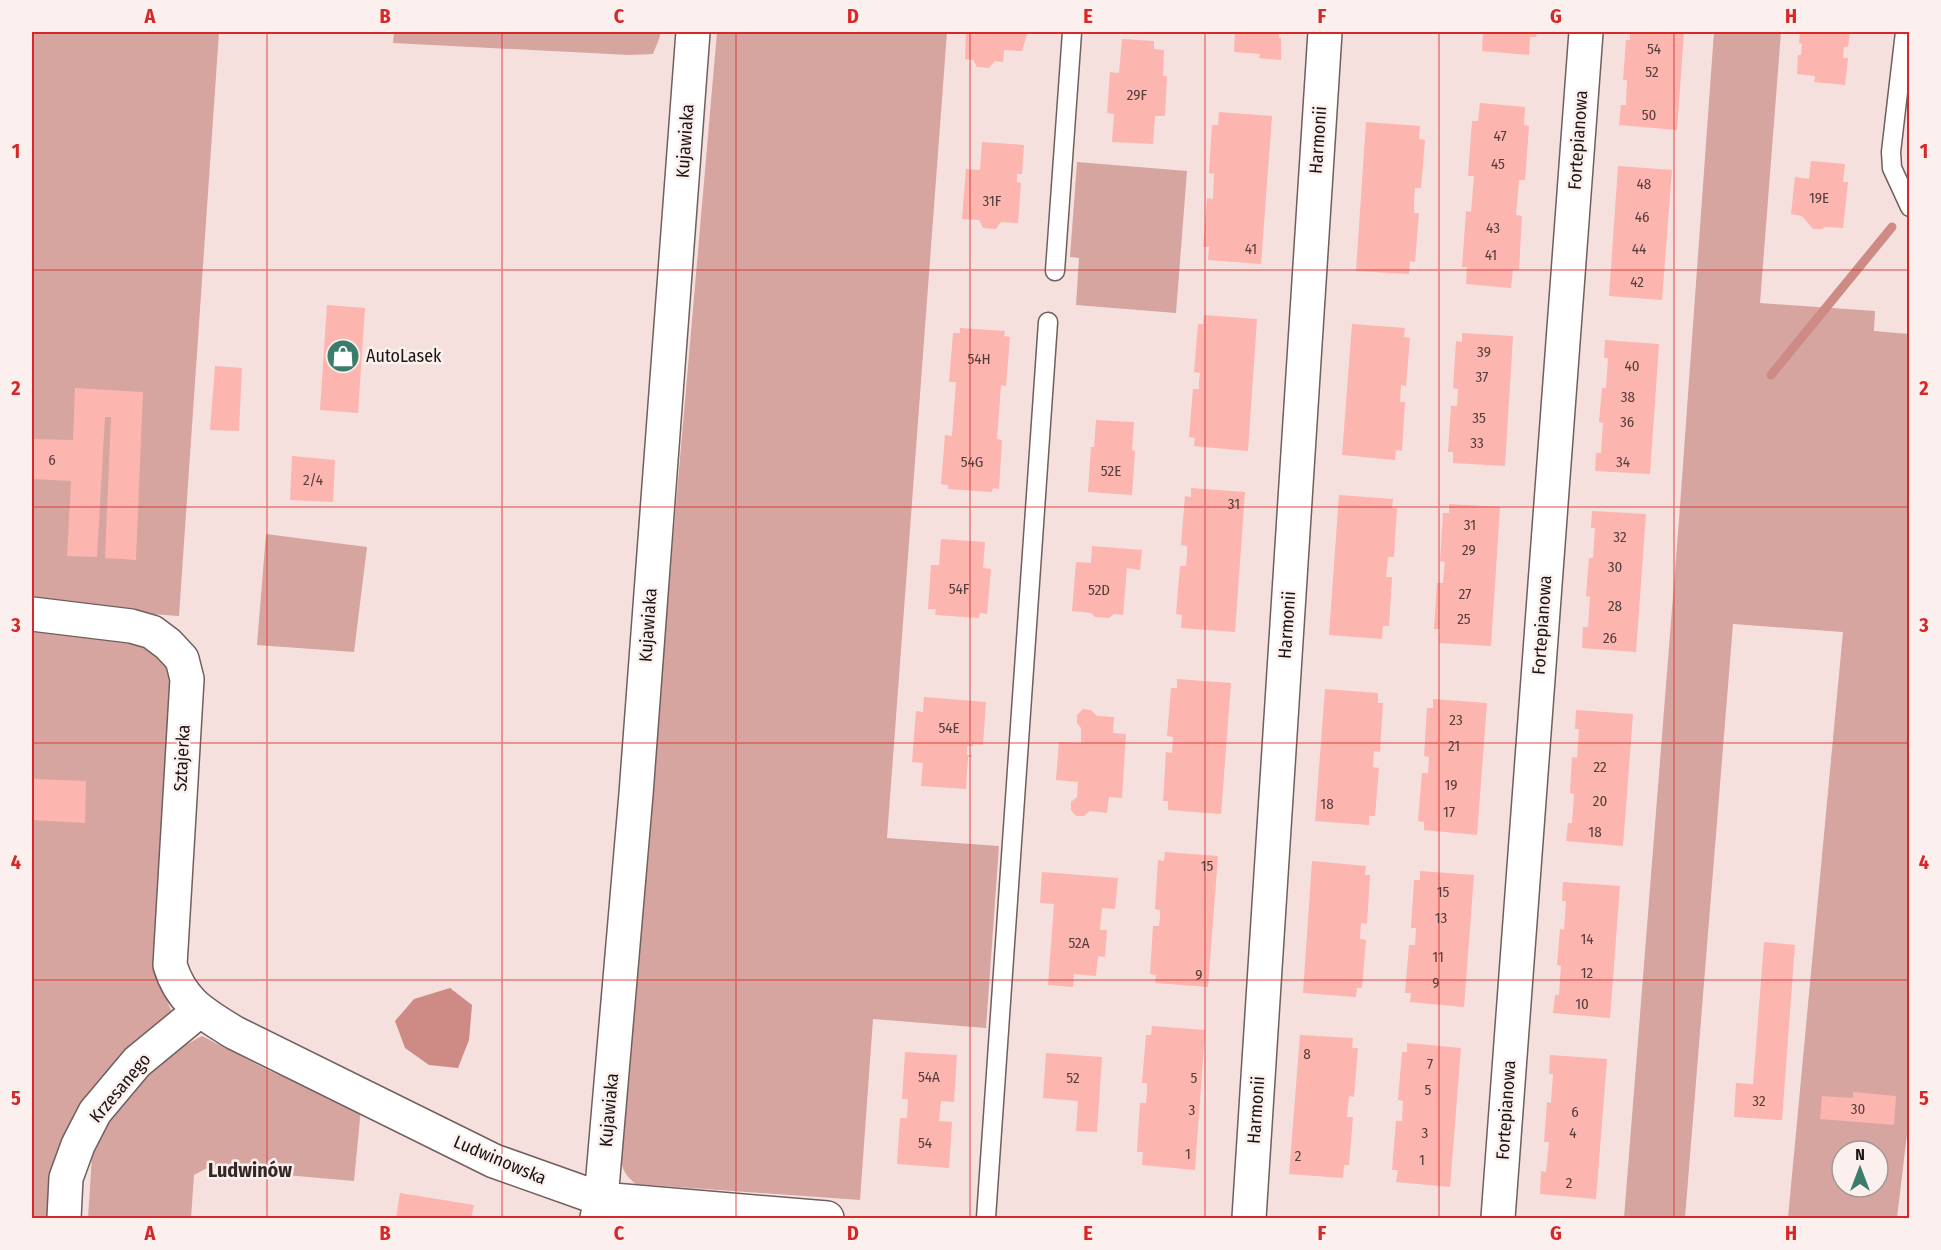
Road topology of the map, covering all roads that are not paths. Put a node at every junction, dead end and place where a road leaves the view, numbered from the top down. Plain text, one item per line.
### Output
1 (693, 32) edge
2 (1072, 32) edge
3 (1325, 32) edge
4 (1586, 32) edge
5 (1905, 32) edge
6 (1910, 207) edge
7 (1055, 271) dead end
8 (1048, 322) dead end
9 (32, 614) edge
10 (200, 1011) junction
11 (599, 1209) edge
12 (64, 1218) edge
13 (827, 1218) edge
14 (986, 1218) edge
15 (1249, 1218) edge
16 (1498, 1218) edge

1 - 11 street, Kujawiaka
2 - 7 lane
3 - 15 street, Harmonii
4 - 16 street, Fortepianowa
5 - 6 lane
8 - 14 lane
9 - 10 street, Sztajerka
10 - 11 street, Ludwinowska
10 - 12 street, Krzesanego
11 - 13 street, Ludwinowska

